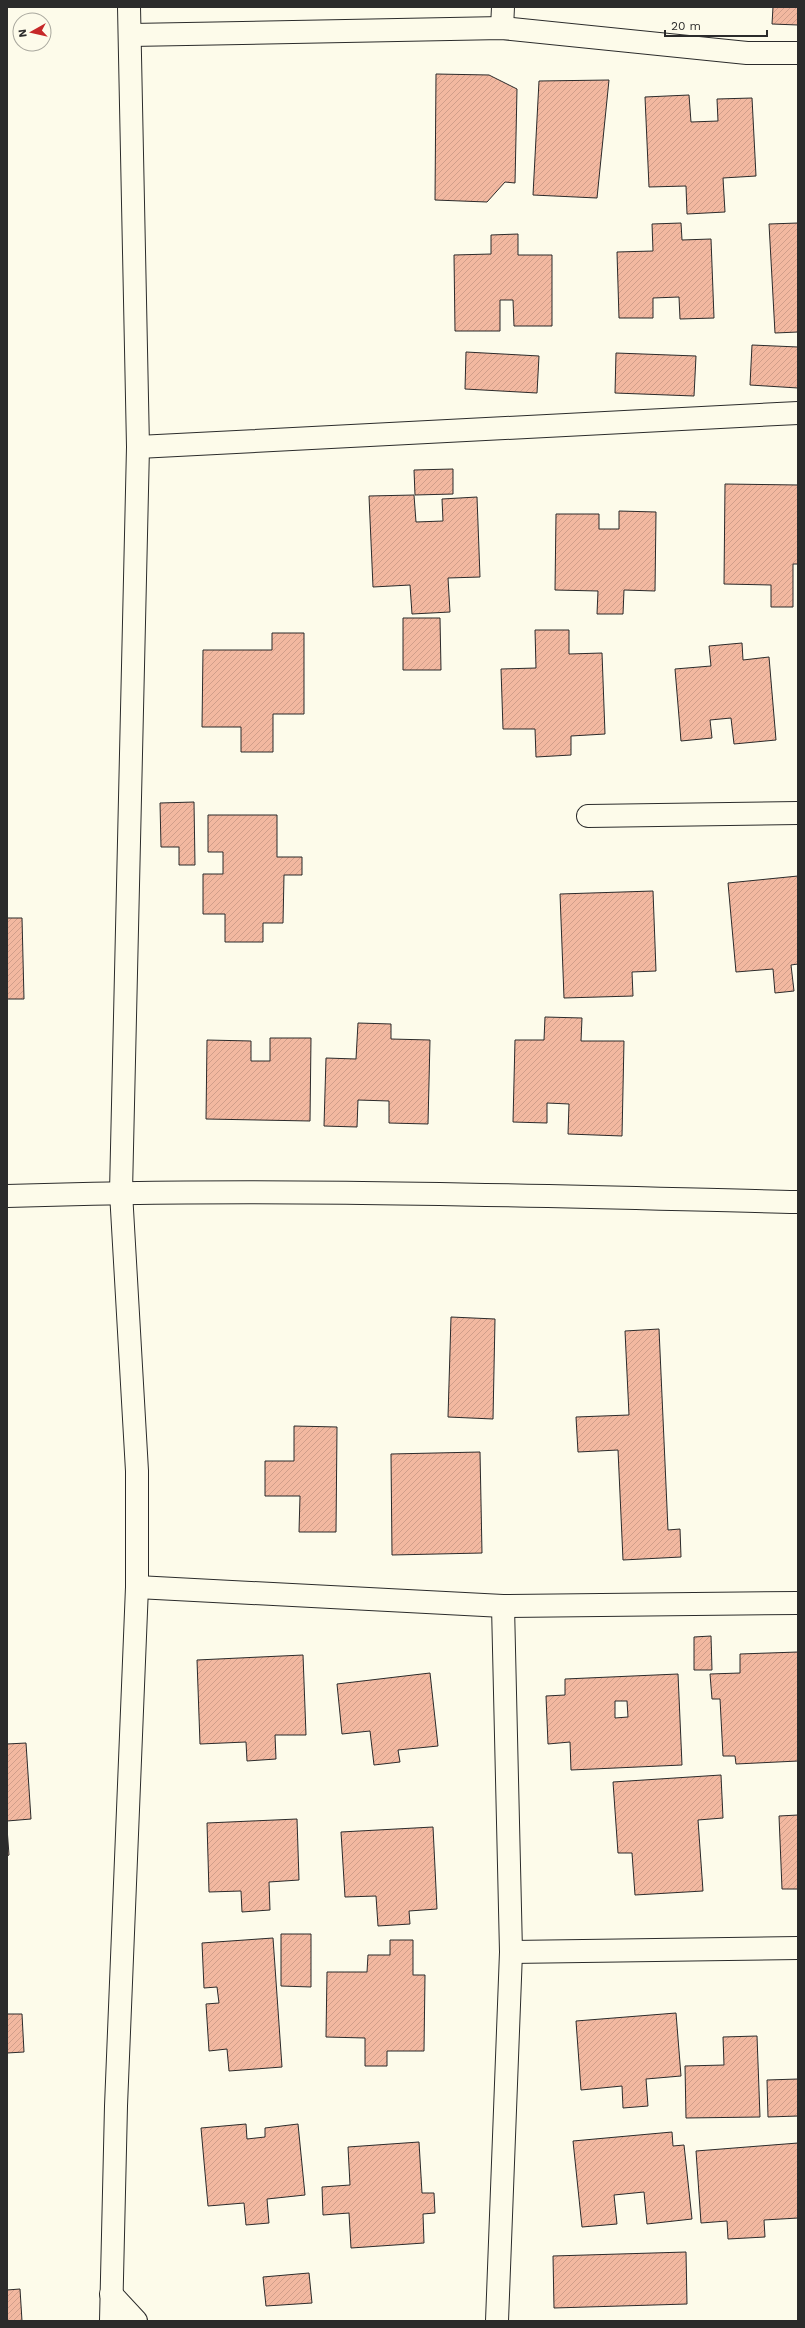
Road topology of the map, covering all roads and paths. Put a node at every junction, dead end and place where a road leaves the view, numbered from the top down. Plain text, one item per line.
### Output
1 (129, 7) edge
2 (502, 18) edge
3 (131, 35) junction
4 (798, 53) edge
5 (798, 414) edge
6 (138, 447) junction
7 (798, 813) edge
8 (588, 816) dead end
9 (121, 1192) junction
10 (7, 1196) edge
11 (798, 1202) edge
12 (137, 1587) junction
13 (798, 1602) edge
14 (503, 1606) junction
15 (798, 1948) edge
16 (511, 1952) junction
17 (111, 2294) junction
18 (111, 2321) edge
19 (136, 2321) edge
20 (497, 2321) edge

1 - 3 street
2 - 3 street
2 - 4 street
3 - 6 street
5 - 6 street
6 - 9 street
7 - 8 street
9 - 10 street
9 - 11 street
9 - 12 street
12 - 14 street
12 - 17 street
13 - 14 street
14 - 16 street
15 - 16 street
16 - 20 street
17 - 18 street
17 - 19 street

